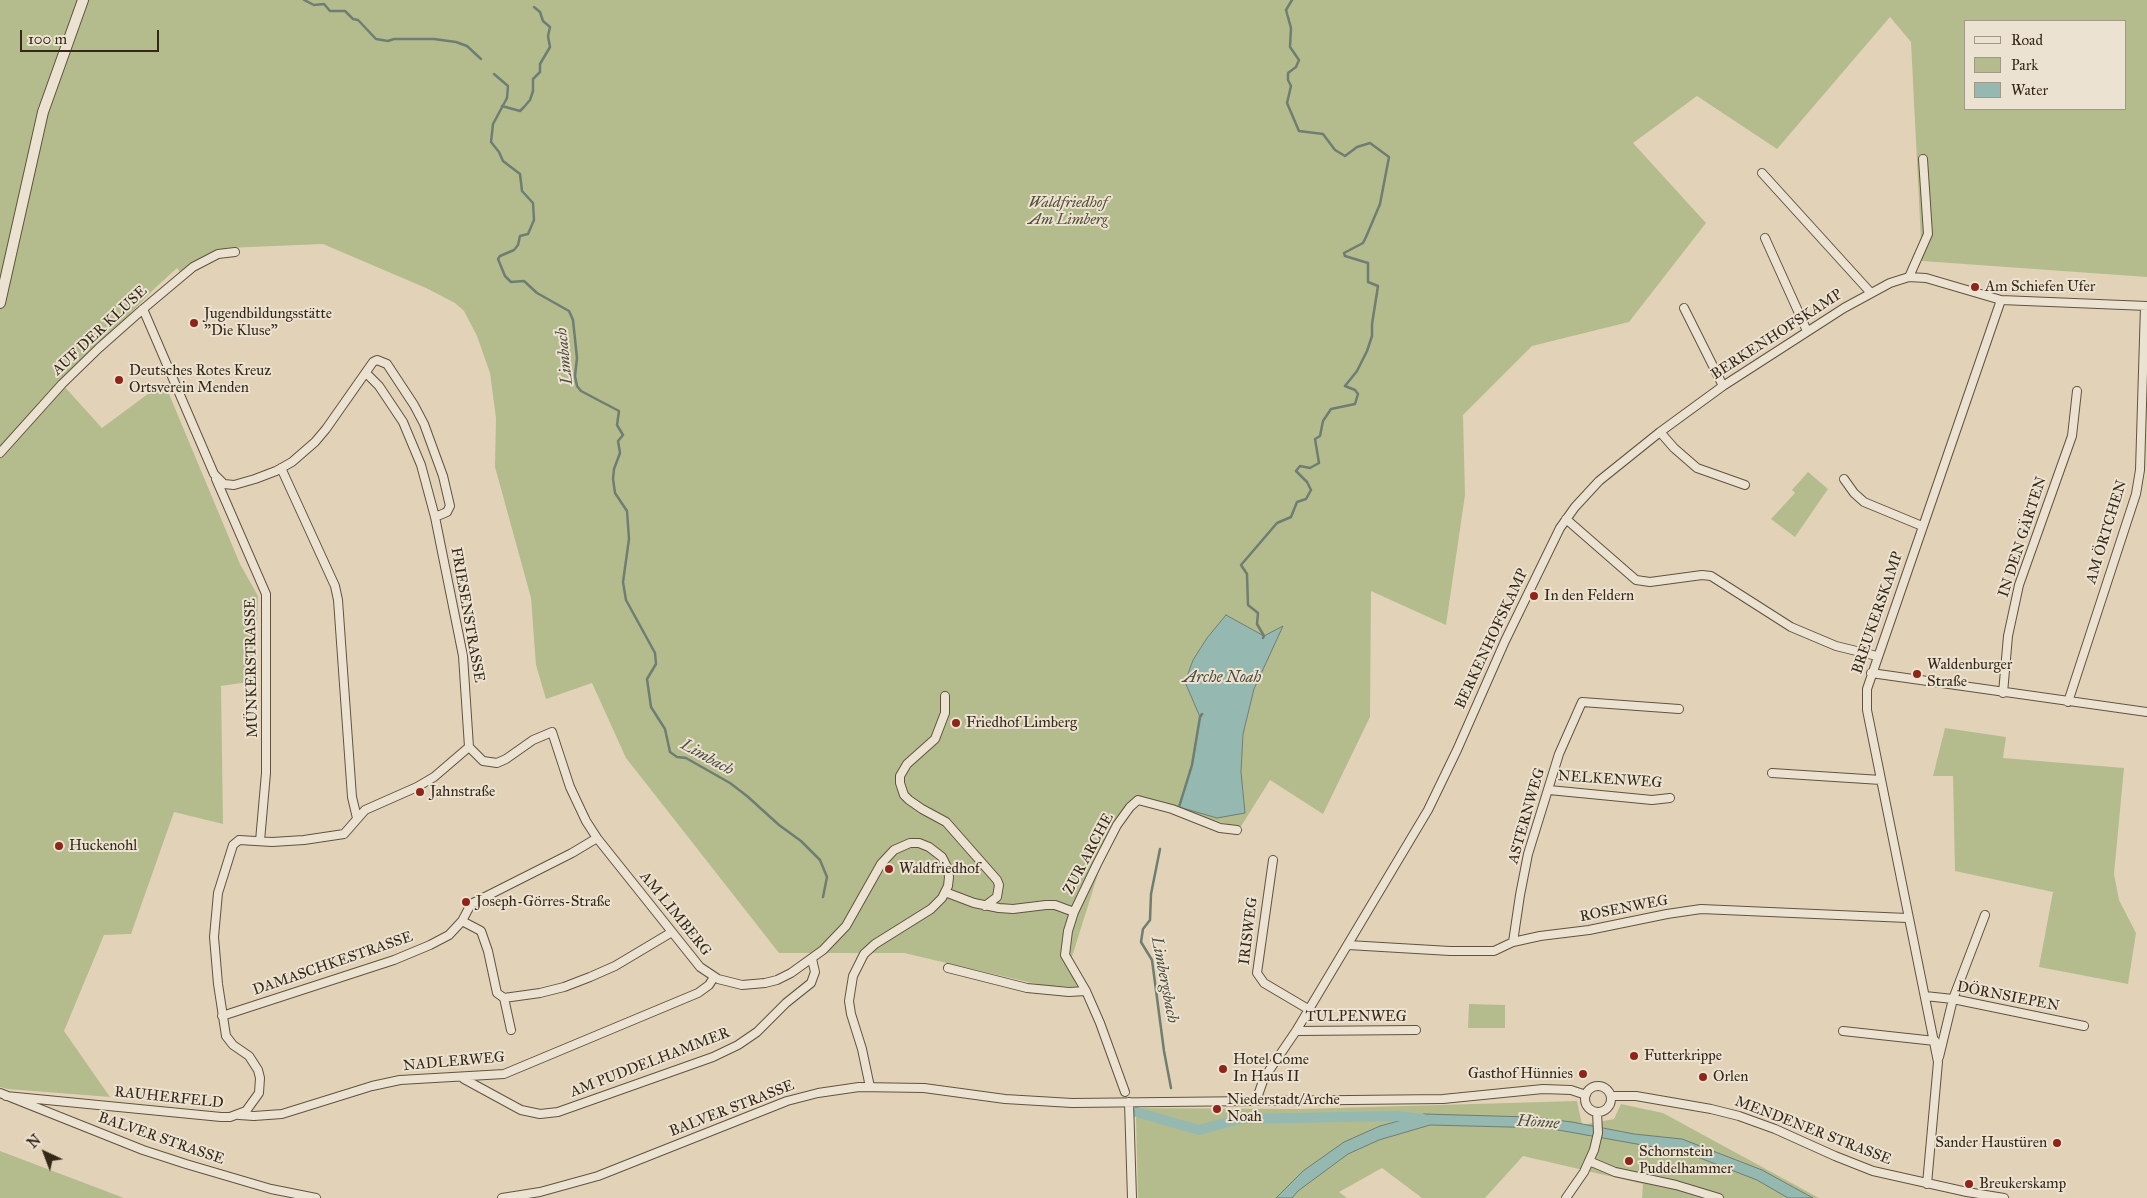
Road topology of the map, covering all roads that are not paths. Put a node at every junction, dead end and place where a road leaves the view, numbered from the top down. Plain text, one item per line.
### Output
1 (83, 0) edge
2 (1923, 159) dead end
3 (1762, 173) dead end
4 (1765, 238) dead end
5 (235, 252) dead end
6 (1909, 277) junction
7 (1870, 293) junction
8 (2001, 300) junction
9 (0, 303) edge
10 (2146, 306) edge
11 (1684, 308) dead end
12 (143, 309) junction
13 (1807, 331) junction
14 (366, 373) junction
15 (1723, 386) junction
16 (2077, 391) dead end
17 (1660, 432) junction
18 (0, 453) edge
19 (281, 468) junction
20 (215, 476) junction
21 (1844, 479) dead end
22 (1744, 485) dead end
23 (435, 517) junction
24 (1566, 519) junction
25 (1922, 526) junction
26 (1877, 656) junction
27 (1871, 673) junction
28 (2003, 693) junction
29 (945, 696) dead end
30 (2068, 702) junction
31 (1679, 709) dead end
32 (2147, 712) edge
33 (469, 747) junction
34 (1772, 773) dead end
35 (1881, 780) junction
36 (1549, 790) junction
37 (1670, 798) dead end
38 (357, 818) junction
39 (1236, 830) dead end
40 (597, 838) junction
41 (260, 841) junction
42 (1273, 860) dead end
43 (945, 892) junction
44 (985, 906) junction
45 (1074, 912) junction
46 (1985, 915) dead end
47 (1907, 918) junction
48 (462, 921) junction
49 (672, 932) junction
50 (1514, 942) junction
51 (1348, 945) junction
52 (812, 959) junction
53 (948, 968) dead end
54 (714, 977) junction
55 (1086, 991) junction
56 (1925, 996) junction
57 (504, 998) junction
58 (1953, 999) junction
59 (1308, 1009) junction
60 (222, 1016) junction
61 (2084, 1026) dead end
62 (511, 1030) dead end
63 (1416, 1030) dead end
64 (1296, 1031) junction
65 (1843, 1031) dead end
66 (1935, 1041) junction
67 (1938, 1062) junction
68 (459, 1077) junction
69 (870, 1087) junction
70 (1125, 1092) dead end
71 (3, 1094) edge
72 (1586, 1095) junction
73 (1611, 1096) junction
74 (1256, 1101) junction
75 (1129, 1102) junction
76 (239, 1115) junction
77 (1597, 1115) junction
78 (1589, 1161) junction
79 (1927, 1184) junction
80 (1716, 1197) edge
81 (316, 1198) edge
82 (502, 1198) edge
83 (1132, 1198) edge
84 (1566, 1198) edge
85 (2004, 1198) edge

1 - 9 street
2 - 6 street
3 - 7 street, BERKENHOFSKAMP
4 - 13 street
5 - 12 street, AUF DER KLUSE
6 - 7 street, BERKENHOFSKAMP
6 - 8 street, BERKENHOFSKAMP
7 - 13 street, BERKENHOFSKAMP
8 - 10 street, BERKENHOFSKAMP
8 - 25 street, BREUKERSKAMP
10 - 30 street, AM ÖRTCHEN
11 - 15 street
12 - 18 street, AUF DER KLUSE
12 - 20 street, MÜNKERSTRASSE
13 - 15 street, BERKENHOFSKAMP
14 - 19 street
14 - 23 street, FRIESENSTRASSE
14 - 23 street
15 - 17 street, BERKENHOFSKAMP
16 - 28 street, IN DEN GÄRTEN
17 - 22 street
17 - 24 street, BERKENHOFSKAMP
19 - 20 street
19 - 38 street
20 - 41 street, MÜNKERSTRASSE
21 - 25 street
23 - 33 street, FRIESENSTRASSE
24 - 26 street
24 - 51 street, BERKENHOFSKAMP
25 - 26 street, BREUKERSKAMP
26 - 27 street, BREUKERSKAMP
27 - 28 street
27 - 35 street, BREUKERSKAMP
28 - 30 street
29 - 44 street
30 - 32 street
31 - 36 street, ASTERNWEG
33 - 38 street
33 - 40 street, AM LIMBERG
34 - 35 street
35 - 47 street, BREUKERSKAMP
36 - 37 street, NELKENWEG
36 - 50 street, ASTERNWEG
38 - 41 street
39 - 45 street, ZUR ARCHE
40 - 48 street, DAMASCHKESTRASSE
40 - 49 street, AM LIMBERG
41 - 60 street, RAUHERFELD
42 - 59 street, IRISWEG
43 - 44 street
43 - 52 street, AM LIMBERG
43 - 69 street
44 - 45 street
45 - 55 street, ZUR ARCHE
46 - 58 street, BREUKERSKAMP
47 - 50 street, ROSENWEG
47 - 56 street, BREUKERSKAMP
48 - 57 street
48 - 60 street, DAMASCHKESTRASSE
49 - 54 street, AM LIMBERG
49 - 57 street
50 - 51 street, ROSENWEG
51 - 59 street, BERKENHOFSKAMP
52 - 54 street, AM LIMBERG
52 - 68 street, AM PUDDELHAMMER
53 - 55 street
54 - 68 street, NADLERWEG
55 - 70 street, ZUR ARCHE
56 - 58 street, DÖRNSIEPEN
56 - 66 street, BREUKERSKAMP
57 - 62 street
58 - 61 street, DÖRNSIEPEN
58 - 67 street, BREUKERSKAMP
59 - 64 street, BERKENHOFSKAMP
60 - 76 street, RAUHERFELD
63 - 64 street, TULPENWEG
64 - 74 street, BERKENHOFSKAMP
65 - 66 street
66 - 67 street, BREUKERSKAMP
67 - 79 street, BREUKERSKAMP
68 - 76 street, NADLERWEG
69 - 75 street, BALVER STRASSE
69 - 82 street, BALVER STRASSE
71 - 76 street, RAUHERFELD
71 - 81 street, BALVER STRASSE
72 - 73 street, MENDENER STRASSE
72 - 74 street, MENDENER STRASSE
72 - 77 street
73 - 77 street
73 - 79 street, MENDENER STRASSE
74 - 75 street, MENDENER STRASSE
75 - 83 street
77 - 78 street
78 - 80 street
78 - 84 street
79 - 85 street, MENDENER STRASSE

